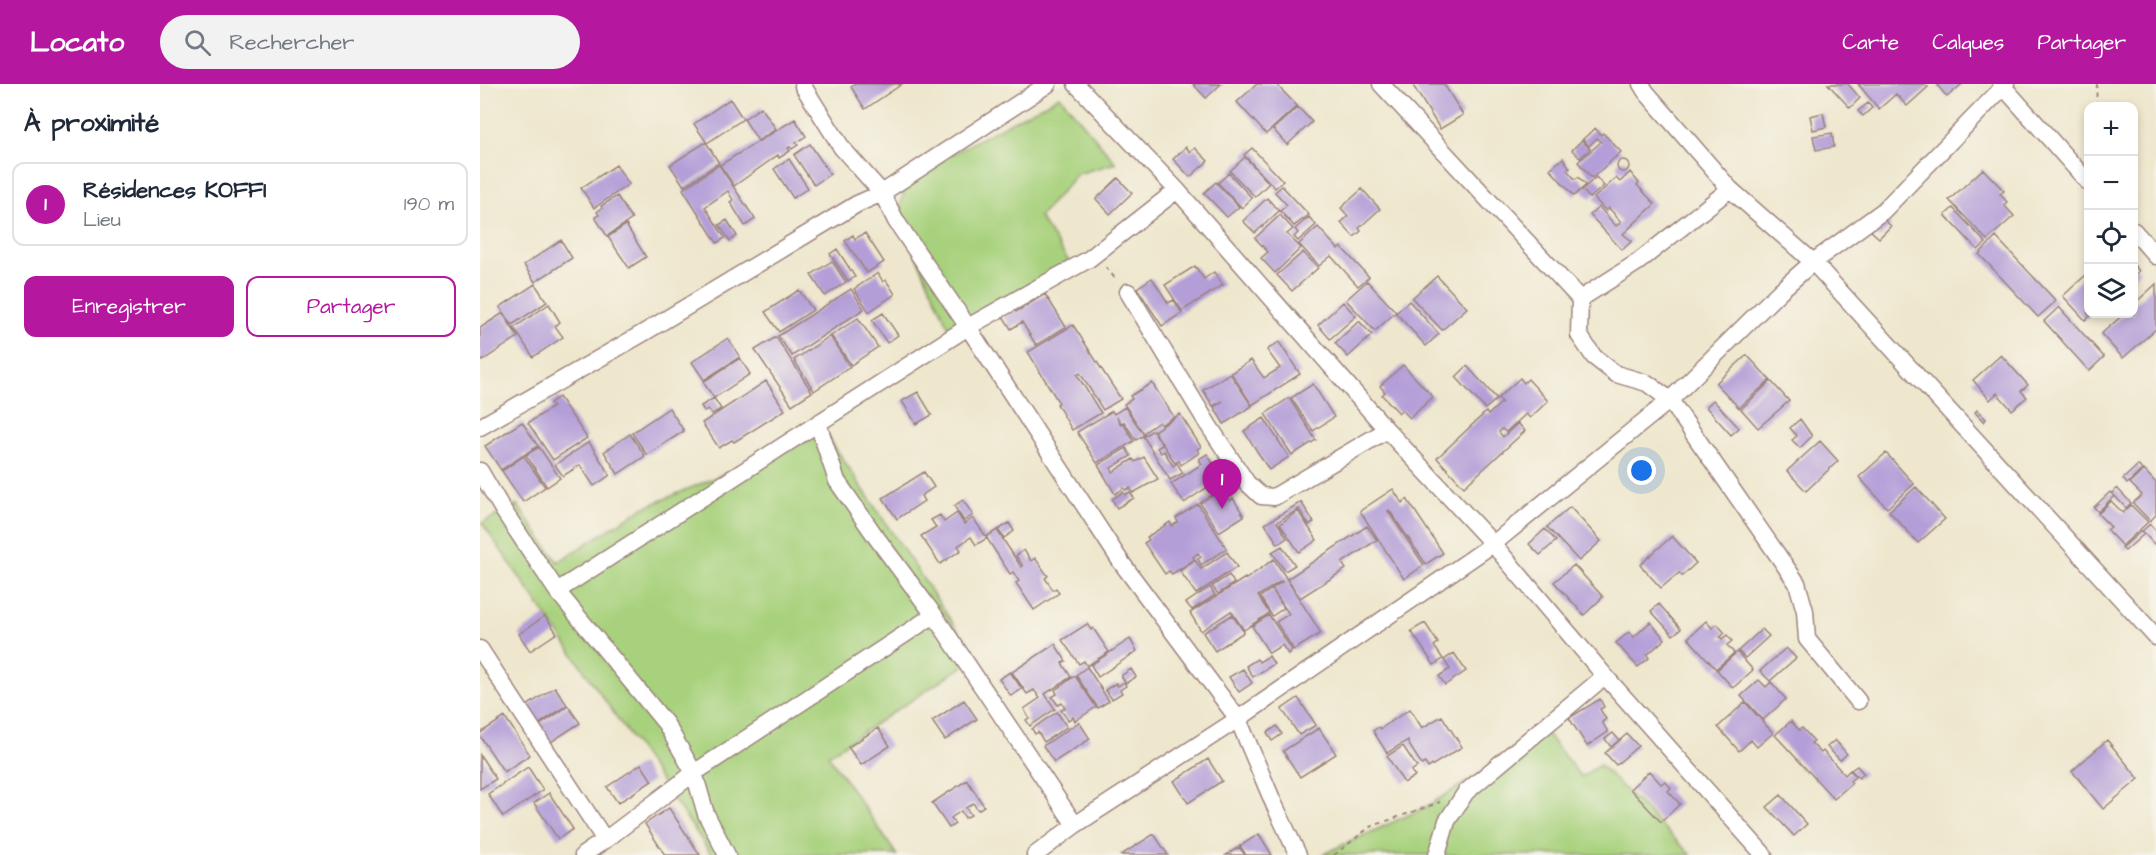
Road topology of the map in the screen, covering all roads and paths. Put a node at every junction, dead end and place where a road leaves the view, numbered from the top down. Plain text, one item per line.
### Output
1 (1048, 84) edge
2 (1076, 84) edge
3 (1381, 84) edge
4 (1641, 84) edge
5 (2097, 84) edge
6 (2004, 85) edge
7 (803, 86) dead end
8 (2096, 102) edge
9 (2084, 177) edge
10 (1730, 189) junction
11 (1177, 190) junction
12 (882, 193) junction
13 (2138, 236) edge
14 (1096, 252) junction
15 (2156, 256) edge
16 (1813, 262) junction
17 (1128, 292) joint
18 (1580, 299) junction
19 (968, 327) junction
20 (1670, 400) junction
21 (818, 424) junction
22 (480, 427) edge
23 (1387, 430) junction
24 (480, 471) edge
25 (1493, 544) junction
26 (557, 591) junction
27 (934, 615) junction
28 (2156, 637) edge
29 (480, 649) edge
30 (1605, 676) junction
31 (1858, 701) dead end
32 (1239, 719) junction
33 (694, 773) junction
34 (1466, 792) junction
35 (1075, 825) junction
36 (605, 840) junction
37 (583, 855) edge
38 (726, 855) edge
39 (1035, 855) edge
40 (1298, 855) edge
41 (1334, 855) edge
42 (1437, 855) edge
43 (1764, 855) edge

1 - 12 street
2 - 11 street
3 - 18 street
4 - 10 street
5 - 8 path
6 - 9 street
6 - 16 street
7 - 12 street
10 - 16 street
10 - 18 street
11 - 14 street
11 - 23 street
12 - 19 street
12 - 22 street
13 - 15 street
14 - 17 path
14 - 19 street
16 - 20 street
16 - 28 street
17 - 23 street
18 - 20 street
19 - 21 street
19 - 32 street
20 - 25 street
20 - 31 street
21 - 26 street
21 - 27 street
23 - 25 street
24 - 26 street
25 - 30 street
25 - 32 street
26 - 33 street
27 - 33 street
27 - 35 street
29 - 36 street
30 - 34 street
30 - 43 street
32 - 35 street
32 - 40 street
33 - 36 street
33 - 38 street
34 - 41 path
34 - 42 street
35 - 39 street
36 - 37 street

